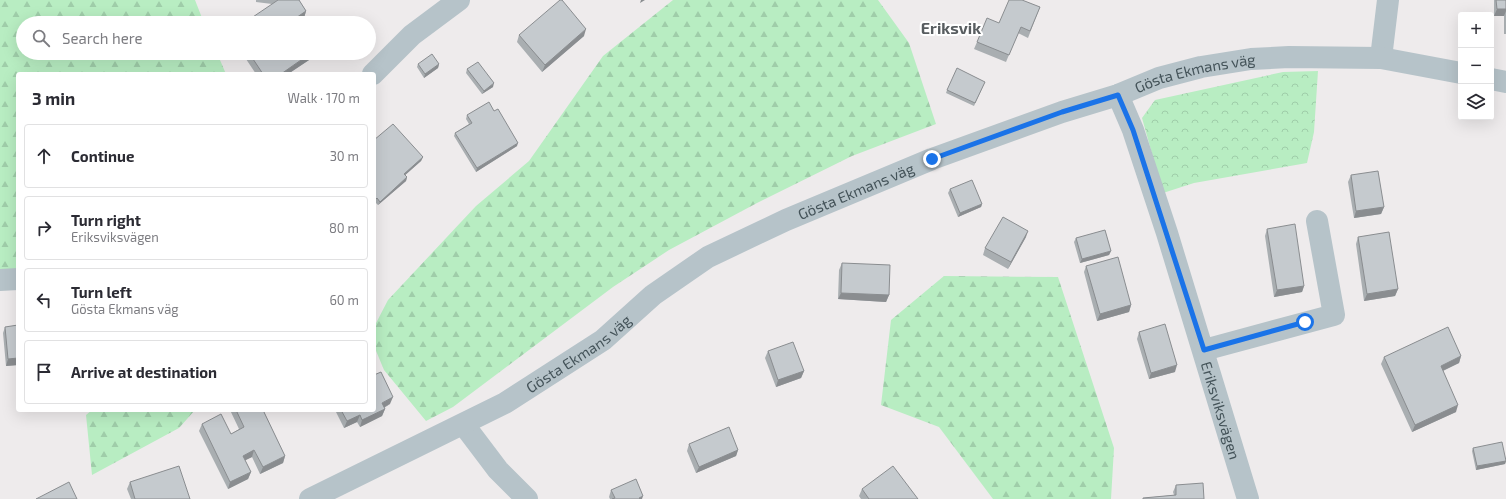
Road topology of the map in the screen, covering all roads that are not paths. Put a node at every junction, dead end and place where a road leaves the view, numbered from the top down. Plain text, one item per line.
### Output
1 (459, 0) edge
2 (1388, 0) edge
3 (1380, 58) junction
4 (375, 72) edge
5 (1458, 72) edge
6 (1494, 80) edge
7 (1506, 82) edge
8 (1118, 95) junction
9 (1317, 221) dead end
10 (16, 279) edge
11 (0, 280) edge
12 (1204, 350) junction
13 (464, 424) junction
14 (310, 499) edge
15 (527, 499) edge
16 (1248, 499) edge

1 - 4 street
2 - 3 street
3 - 5 street, Gösta Ekmans väg
3 - 8 street, Gösta Ekmans väg
6 - 7 street
8 - 12 street, Eriksviksvägen
8 - 13 street, Gösta Ekmans väg
9 - 12 street
10 - 11 street
12 - 16 street, Eriksviksvägen
13 - 14 street, Gösta Ekmans väg
13 - 15 street

